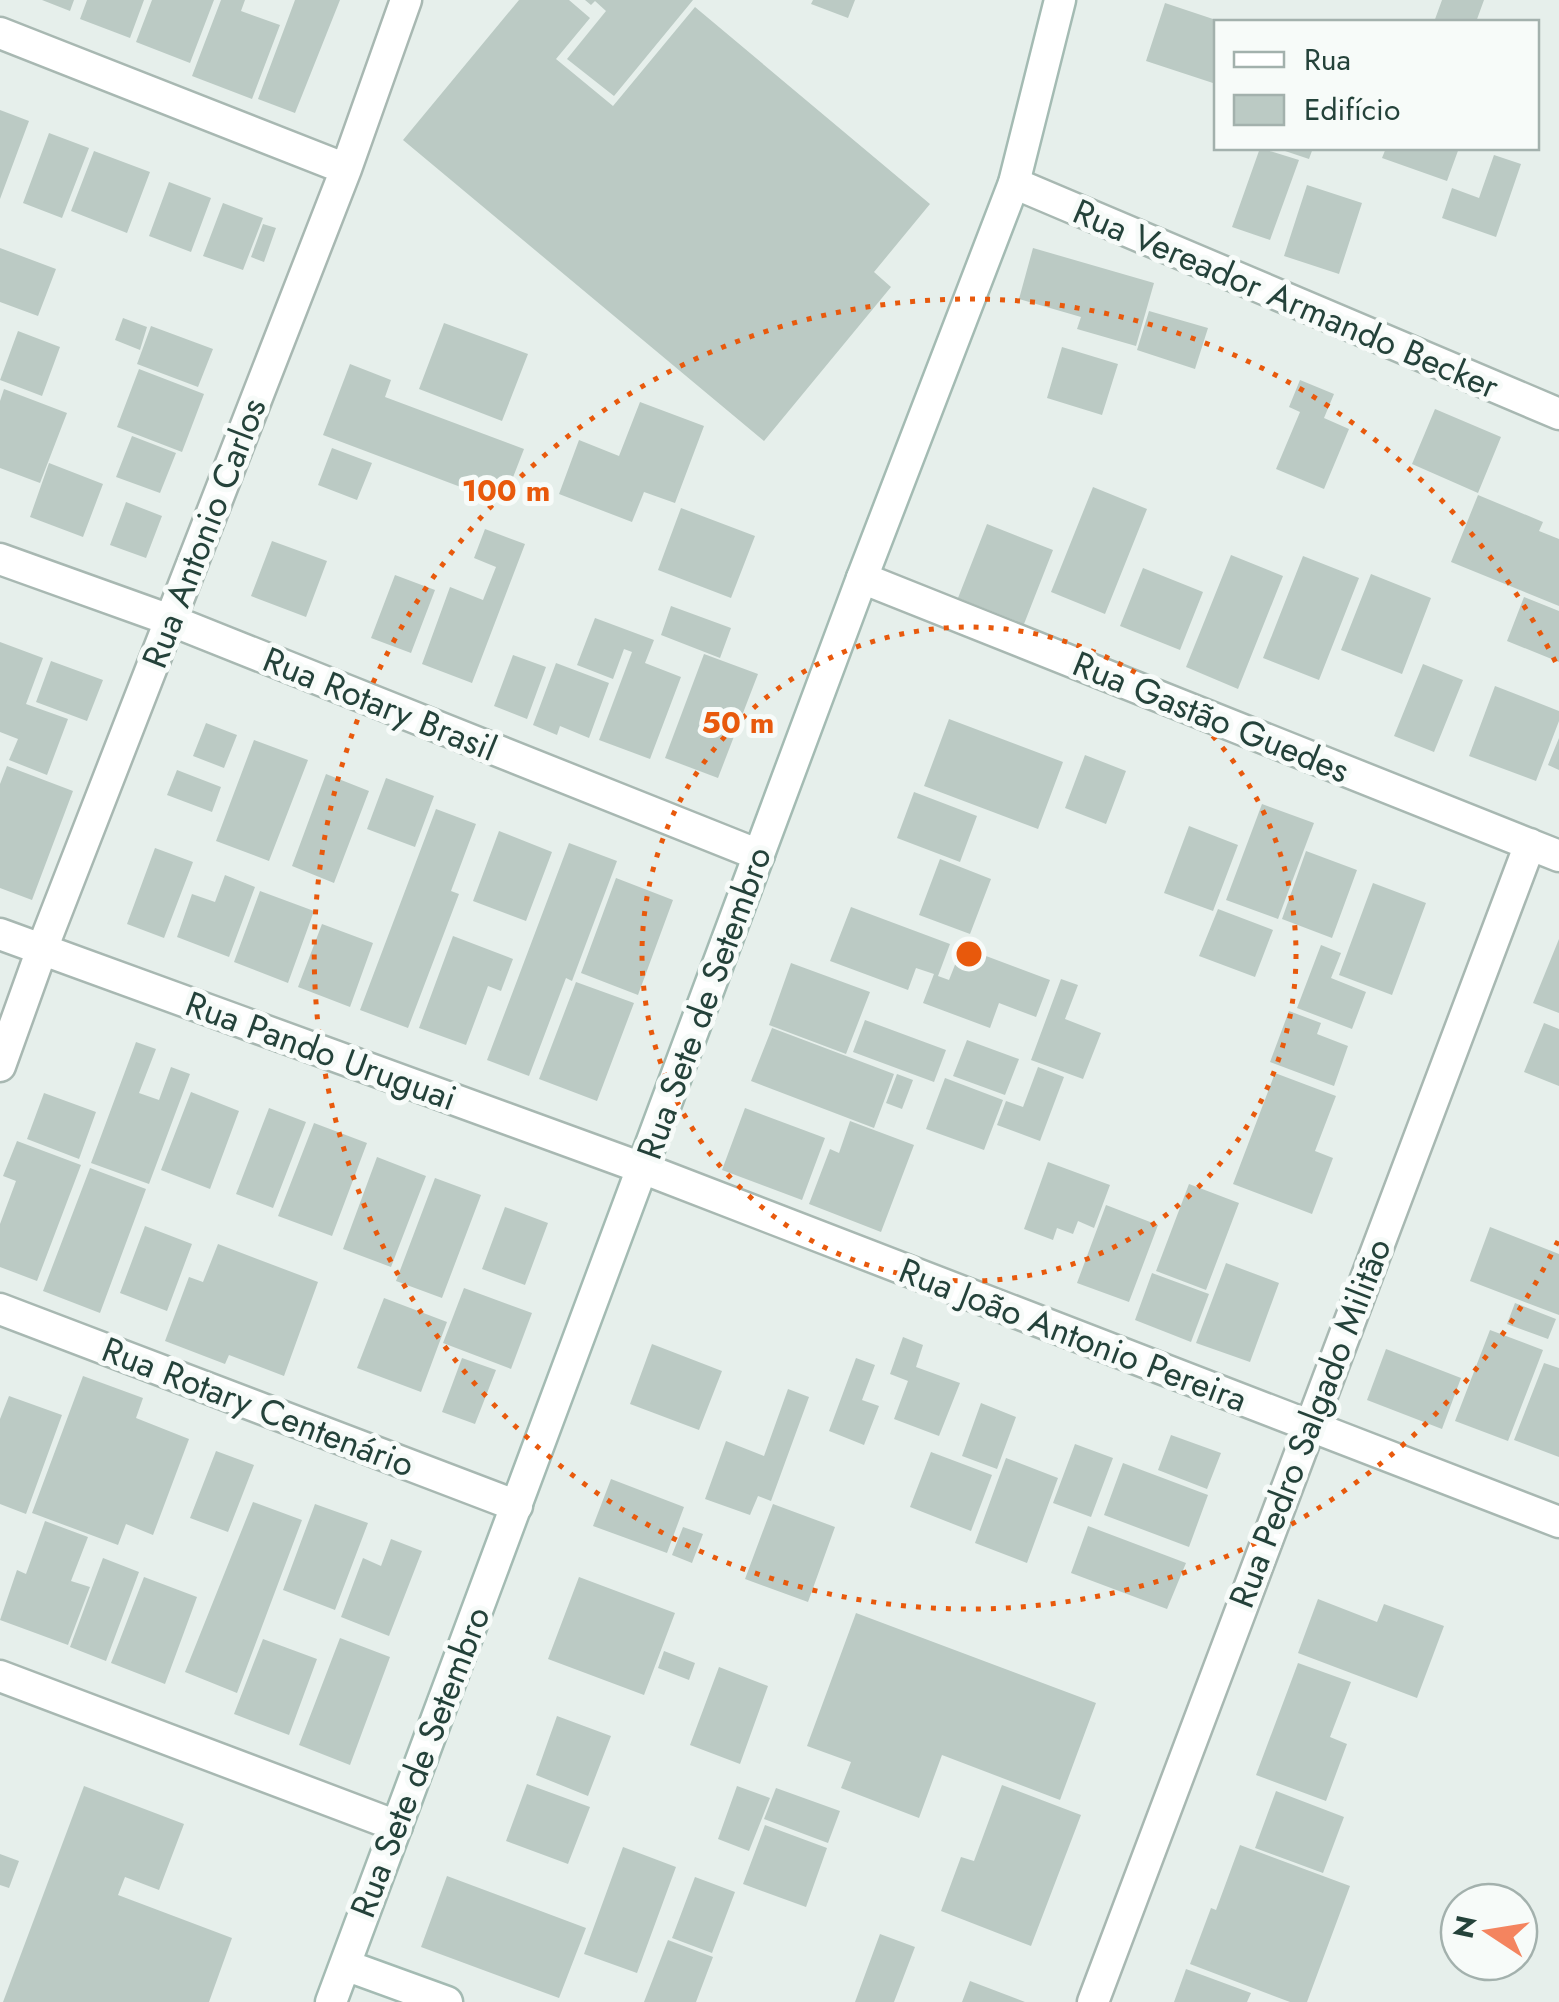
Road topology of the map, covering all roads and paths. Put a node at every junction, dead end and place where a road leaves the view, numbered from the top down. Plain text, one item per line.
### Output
1 (406, 0) edge
2 (1060, 0) edge
3 (0, 33) edge
4 (346, 169) junction
5 (1014, 183) junction
6 (1559, 414) edge
7 (0, 559) edge
8 (862, 578) junction
9 (170, 620) junction
10 (1530, 844) junction
11 (759, 855) junction
12 (1559, 856) edge
13 (0, 934) edge
14 (42, 950) junction
15 (0, 1066) edge
16 (642, 1168) junction
17 (0, 1309) edge
18 (1308, 1426) junction
19 (516, 1506) junction
20 (1559, 1522) edge
21 (0, 1676) edge
22 (396, 1826) junction
23 (345, 1965) junction
24 (331, 2002) edge
25 (448, 2002) edge
26 (1093, 2002) edge

1 - 4 street, Rua Antonio Carlos
2 - 5 street, Rua Sete de Setembro
3 - 4 street
4 - 9 street, Rua Antonio Carlos
5 - 6 street, Rua Vereador Armando Becker
5 - 8 street, Rua Sete de Setembro
7 - 9 street, Rua Rotary Brasil
8 - 10 street, Rua Gastão Guedes
8 - 11 street, Rua Sete de Setembro
9 - 11 street, Rua Rotary Brasil
9 - 14 street, Rua Antonio Carlos
10 - 12 street, Rua Gastão Guedes
10 - 18 street, Rua Pedro Salgado Militão
11 - 16 street, Rua Sete de Setembro
13 - 14 street, Rua Pando Uruguai
14 - 15 street, Rua Antonio Carlos
14 - 16 street, Rua Pando Uruguai
16 - 18 street, Rua João Antonio Pereira
16 - 19 street, Rua Sete de Setembro
17 - 19 street, Rua Rotary Centenário
18 - 20 street, Rua João Antonio Pereira
18 - 26 street, Rua Pedro Salgado Militão
19 - 22 street, Rua Sete de Setembro
21 - 22 street
22 - 23 street, Rua Sete de Setembro
23 - 24 street, Rua Sete de Setembro
23 - 25 street

